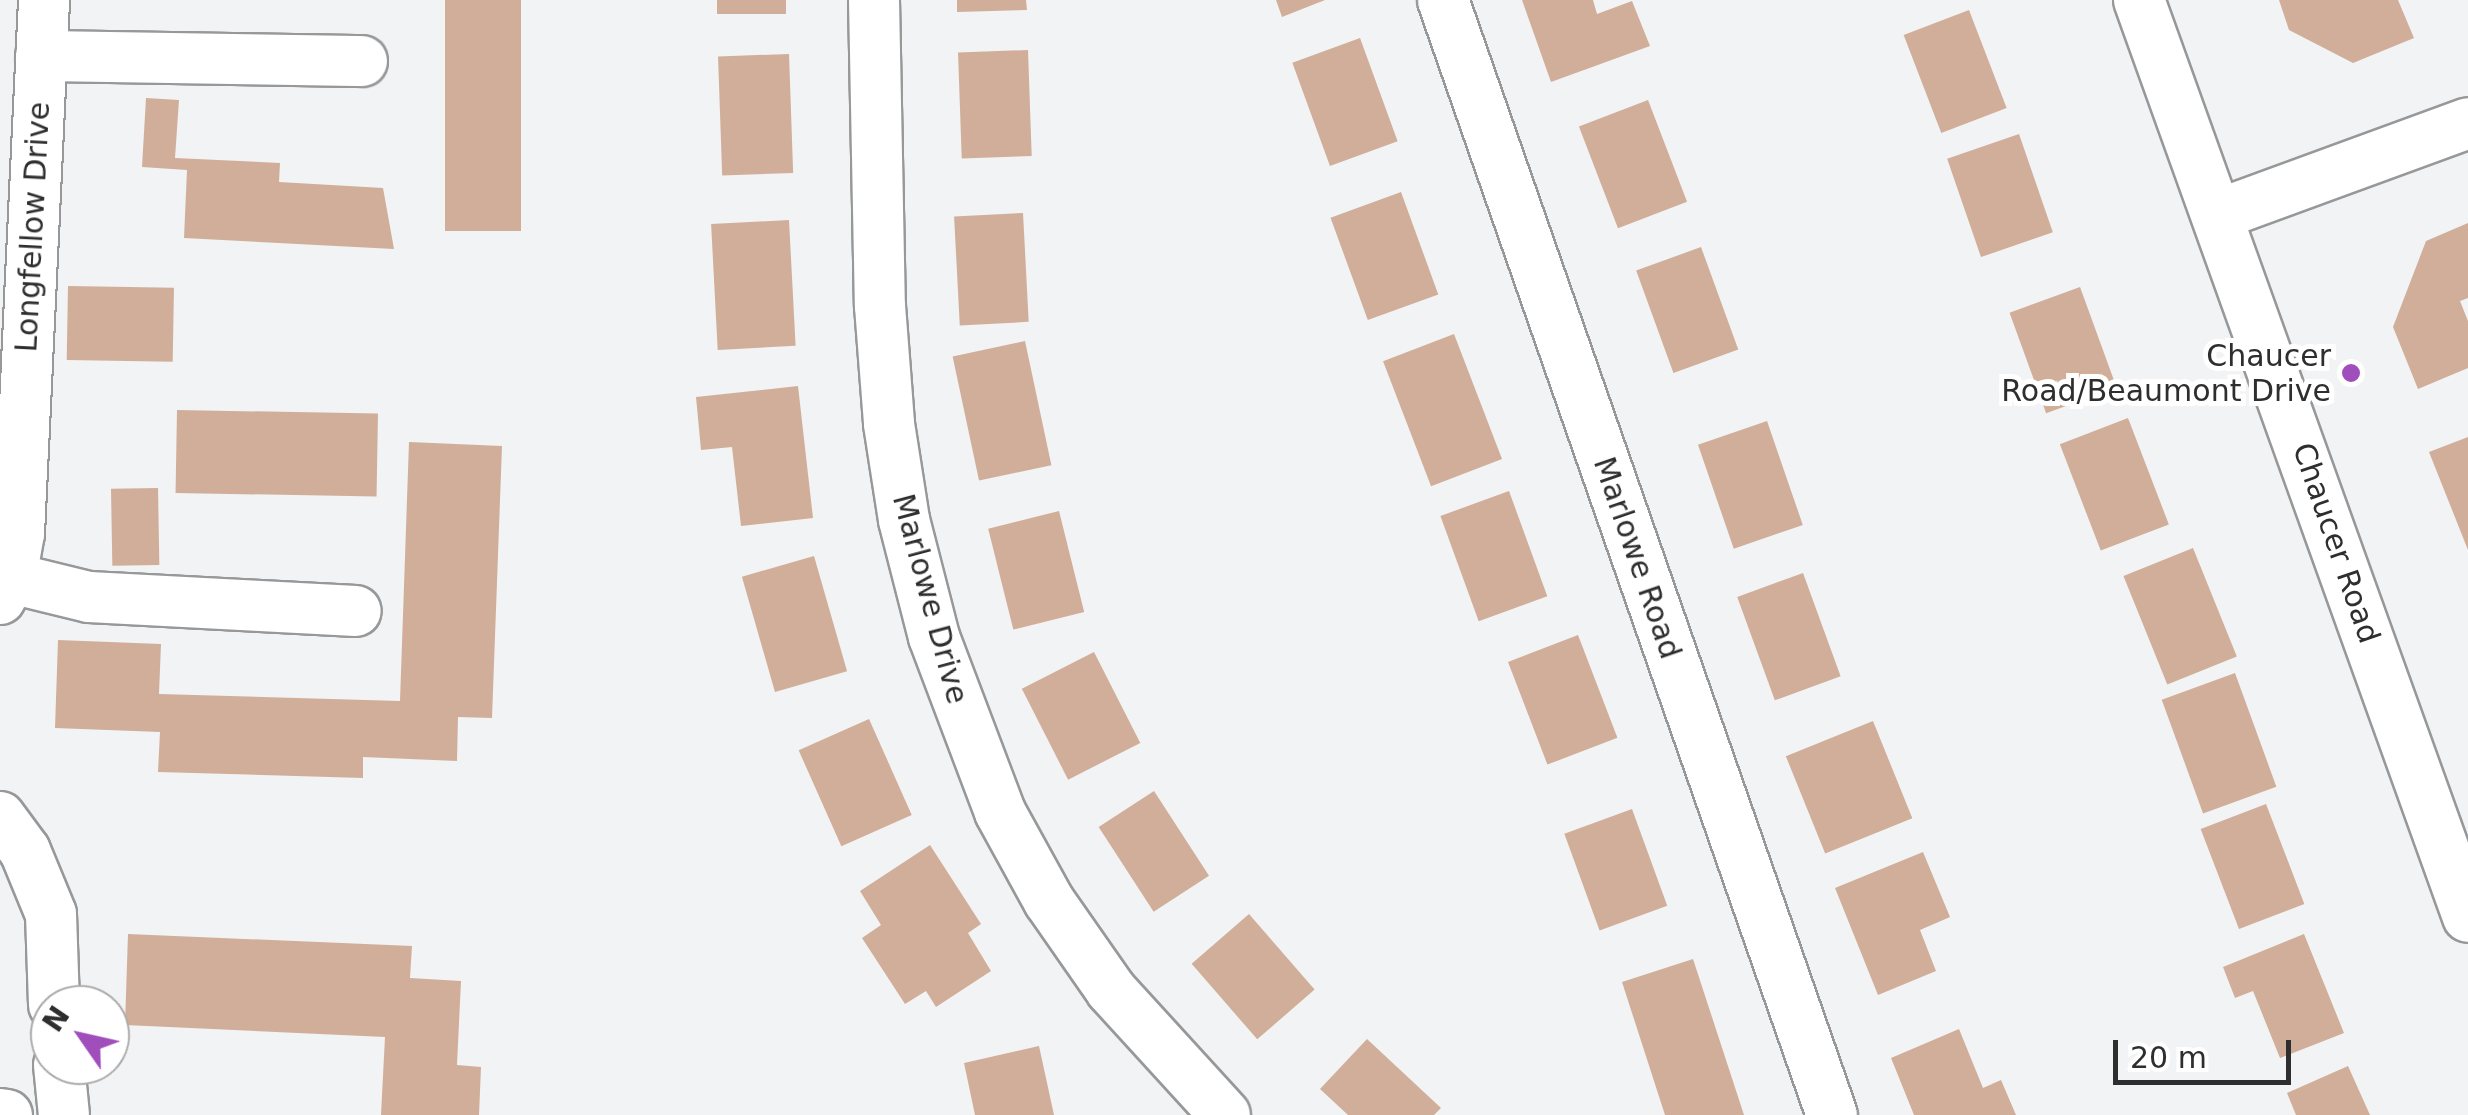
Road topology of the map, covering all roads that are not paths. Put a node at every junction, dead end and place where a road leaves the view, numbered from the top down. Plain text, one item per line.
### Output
1 (44, 0) edge
2 (874, 0) edge
3 (1444, 0) edge
4 (2140, 0) edge
5 (41, 56) junction
6 (362, 61) dead end
7 (2468, 123) edge
8 (2220, 214) junction
9 (6, 588) edge
10 (356, 611) dead end
11 (0, 818) edge
12 (2468, 918) edge
13 (53, 985) edge
14 (62, 1085) edge
15 (0, 1114) edge
16 (8, 1115) edge
17 (64, 1115) edge
18 (1225, 1115) edge
19 (1832, 1115) edge

1 - 5 street, Longfellow Drive
2 - 18 street, Marlowe Drive
3 - 19 street, Marlowe Road
4 - 8 street, Chaucer Road
5 - 6 street
5 - 9 street, Longfellow Drive
7 - 8 street
8 - 12 street, Chaucer Road
9 - 10 street, Longfellow Drive
11 - 13 street
14 - 17 street
15 - 16 street

